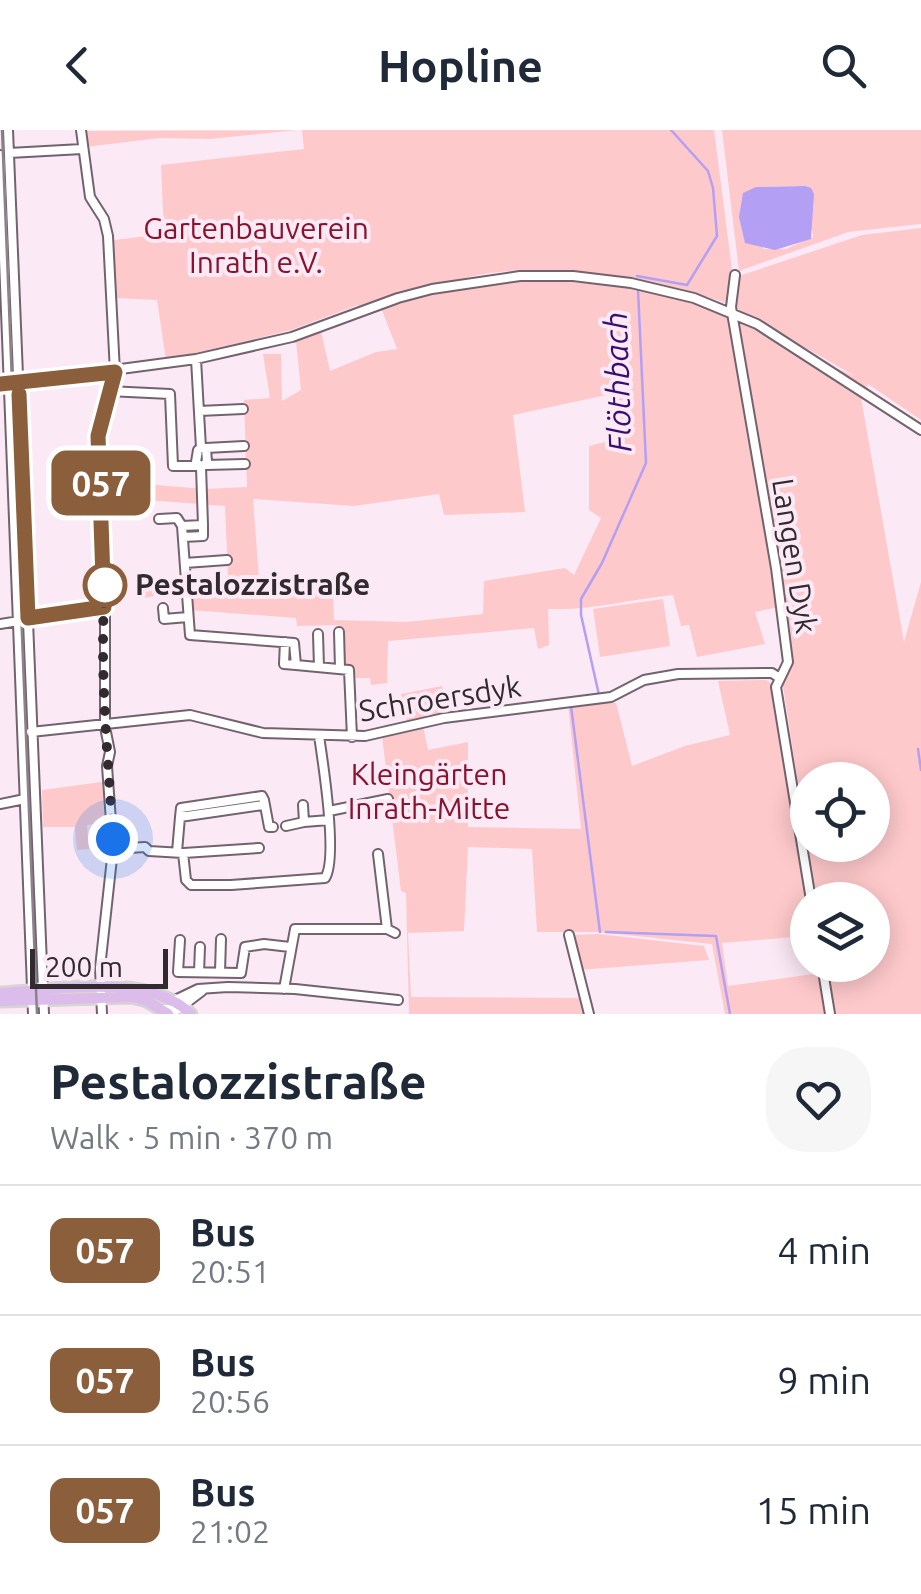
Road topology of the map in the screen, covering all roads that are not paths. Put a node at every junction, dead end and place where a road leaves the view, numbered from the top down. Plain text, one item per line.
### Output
1 (8, 130) edge
2 (81, 130) edge
3 (82, 150) junction
4 (4, 154) edge
5 (0, 166) edge
6 (735, 275) dead end
7 (732, 312) junction
8 (196, 360) junction
9 (115, 372) junction
10 (18, 382) junction
11 (4, 384) edge
12 (108, 390) junction
13 (244, 409) dead end
14 (199, 411) junction
15 (921, 430) edge
16 (244, 446) dead end
17 (204, 448) junction
18 (245, 464) dead end
19 (202, 466) junction
20 (160, 518) dead end
21 (203, 525) junction
22 (182, 526) junction
23 (183, 538) junction
24 (227, 560) dead end
25 (184, 562) junction
26 (104, 607) junction
27 (163, 608) dead end
28 (188, 617) junction
29 (28, 618) junction
30 (164, 619) junction
31 (17, 621) junction
32 (0, 624) edge
33 (164, 630) dead end
34 (339, 632) dead end
35 (318, 634) dead end
36 (319, 667) junction
37 (340, 668) junction
38 (778, 677) junction
39 (106, 722) junction
40 (31, 732) junction
41 (319, 736) junction
42 (352, 737) junction
43 (35, 799) junction
44 (24, 800) junction
45 (388, 800) dead end
46 (0, 804) edge
47 (303, 805) dead end
48 (329, 815) junction
49 (304, 822) junction
50 (286, 826) dead end
51 (273, 827) dead end
52 (259, 848) dead end
53 (113, 849) junction
54 (180, 852) junction
55 (378, 854) dead end
56 (808, 882) edge
57 (569, 935) dead end
58 (221, 939) dead end
59 (180, 940) dead end
60 (200, 947) dead end
61 (290, 947) junction
62 (199, 972) junction
63 (220, 972) junction
64 (825, 982) edge
65 (284, 990) junction
66 (101, 993) junction
67 (38, 995) junction
68 (0, 997) edge
69 (398, 1000) dead end
70 (183, 1007) edge
71 (165, 1011) edge
72 (33, 1014) edge
73 (44, 1014) edge
74 (102, 1014) edge
75 (589, 1014) edge
76 (830, 1014) edge

1 - 4 street
2 - 3 street
3 - 4 street
3 - 9 street
4 - 5 street
4 - 10 street
5 - 11 street
6 - 7 street, Langen Dyk
7 - 8 street
7 - 15 street
7 - 38 street, Langen Dyk
8 - 9 street
8 - 14 street
9 - 10 street
9 - 12 street
10 - 11 street
10 - 29 street
11 - 31 street
12 - 19 street
12 - 26 street
13 - 14 street
14 - 17 street
16 - 17 street
17 - 19 street
18 - 19 street
19 - 21 street
20 - 22 street
21 - 22 street
21 - 23 street
22 - 23 street
23 - 25 street
24 - 25 street
25 - 28 street
26 - 29 street
26 - 39 street
27 - 30 street
28 - 30 street
28 - 36 street
29 - 31 street
29 - 40 street
30 - 33 street
31 - 32 street
31 - 44 street
34 - 37 street
35 - 36 street
36 - 37 street
37 - 42 street
38 - 42 street, Schroersdyk
38 - 56 street, Langen Dyk
39 - 40 street, Schroersdyk
39 - 41 street, Schroersdyk
39 - 53 street
40 - 43 street
41 - 42 street, Schroersdyk
41 - 48 street
43 - 44 street
43 - 67 street
44 - 46 street
44 - 67 street
45 - 48 street
47 - 49 street
48 - 49 street
48 - 54 street
49 - 50 street
51 - 54 street
52 - 54 street
53 - 54 street
53 - 66 street
55 - 61 street
57 - 75 street
58 - 63 street
59 - 62 street
60 - 62 street
61 - 63 street
61 - 65 street
62 - 63 street
64 - 76 street
65 - 69 street
65 - 70 street
66 - 67 main road
66 - 70 main road
66 - 71 main road
66 - 74 street
67 - 68 main road
67 - 72 street
67 - 73 street
70 - 71 street

